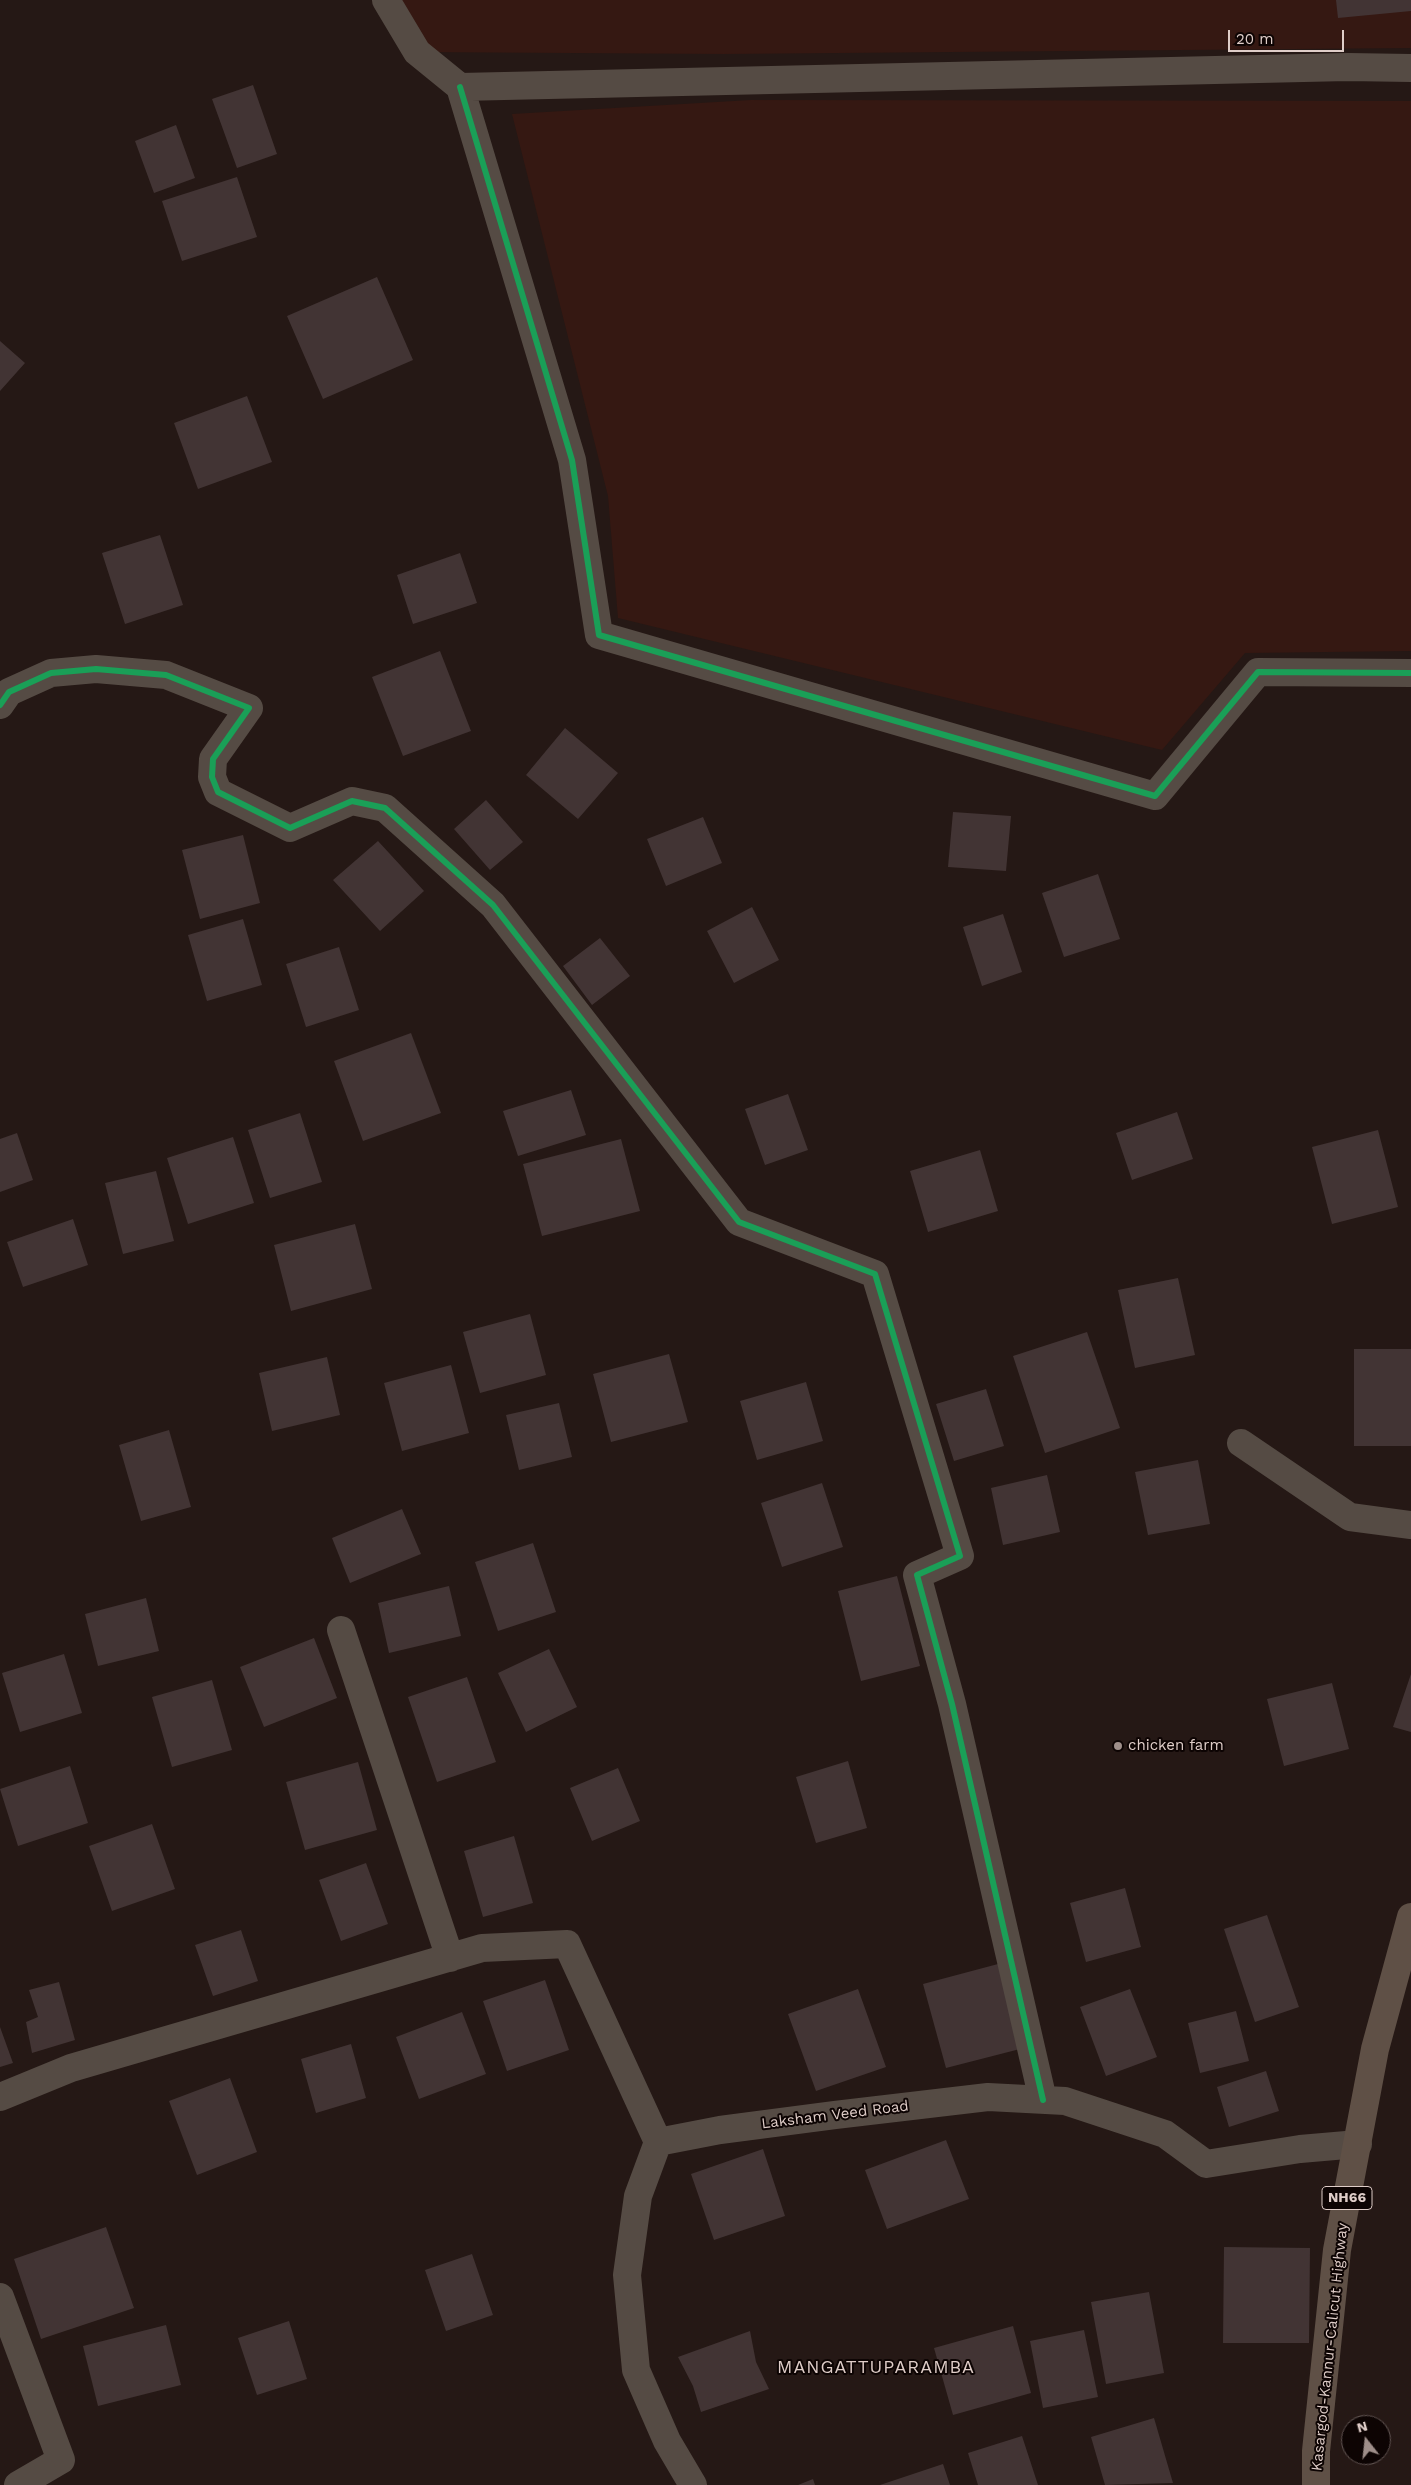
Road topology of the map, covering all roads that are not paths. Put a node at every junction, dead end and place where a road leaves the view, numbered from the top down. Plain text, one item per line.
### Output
1 (386, 0) edge
2 (1411, 68) edge
3 (460, 87) junction
4 (1411, 673) edge
5 (0, 705) edge
6 (1241, 1443) dead end
7 (1411, 1525) edge
8 (341, 1630) dead end
9 (1411, 1917) edge
10 (450, 1958) junction
11 (0, 2098) edge
12 (1043, 2100) junction
13 (658, 2142) junction
14 (1358, 2144) junction
15 (0, 2297) edge
16 (18, 2485) edge
17 (693, 2485) edge
18 (1316, 2485) edge

1 - 3 street
2 - 3 street
3 - 4 street
5 - 12 street
6 - 7 street
8 - 10 street
9 - 14 highway, Kasargod-Kannur-Calicut Highway / NH66
10 - 11 street
10 - 13 street
12 - 13 street, Laksham Veed Road
12 - 14 street, Laksham Veed Road
13 - 17 street
14 - 18 highway, Kasargod-Kannur-Calicut Highway / NH66
15 - 16 street

